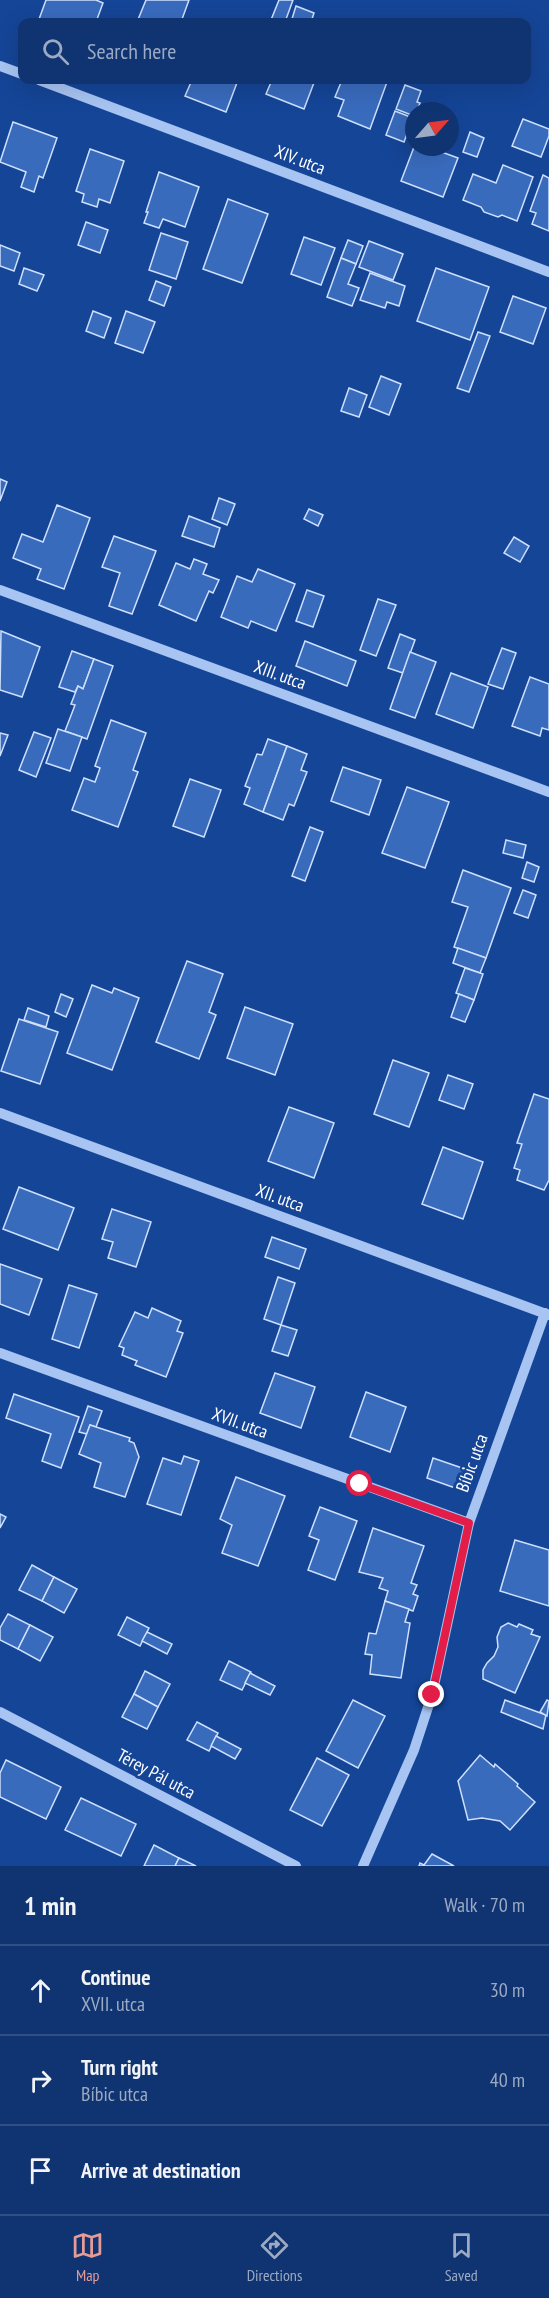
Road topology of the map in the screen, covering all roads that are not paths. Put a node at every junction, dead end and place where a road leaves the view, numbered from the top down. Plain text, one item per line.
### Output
1 (0, 66) edge
2 (18, 73) edge
3 (50, 84) edge
4 (549, 272) edge
5 (0, 590) edge
6 (549, 792) edge
7 (0, 1113) edge
8 (547, 1314) edge
9 (0, 1353) edge
10 (469, 1523) junction
11 (0, 1712) edge
12 (296, 1866) edge
13 (363, 1866) edge

1 - 2 street
3 - 4 street, XIV. utca
5 - 6 street, XIII. utca
7 - 8 street, XII. utca
8 - 10 street, Bíbic utca
9 - 10 street, XVII. utca
10 - 13 street, Bíbic utca
11 - 12 street, Térey Pál utca

